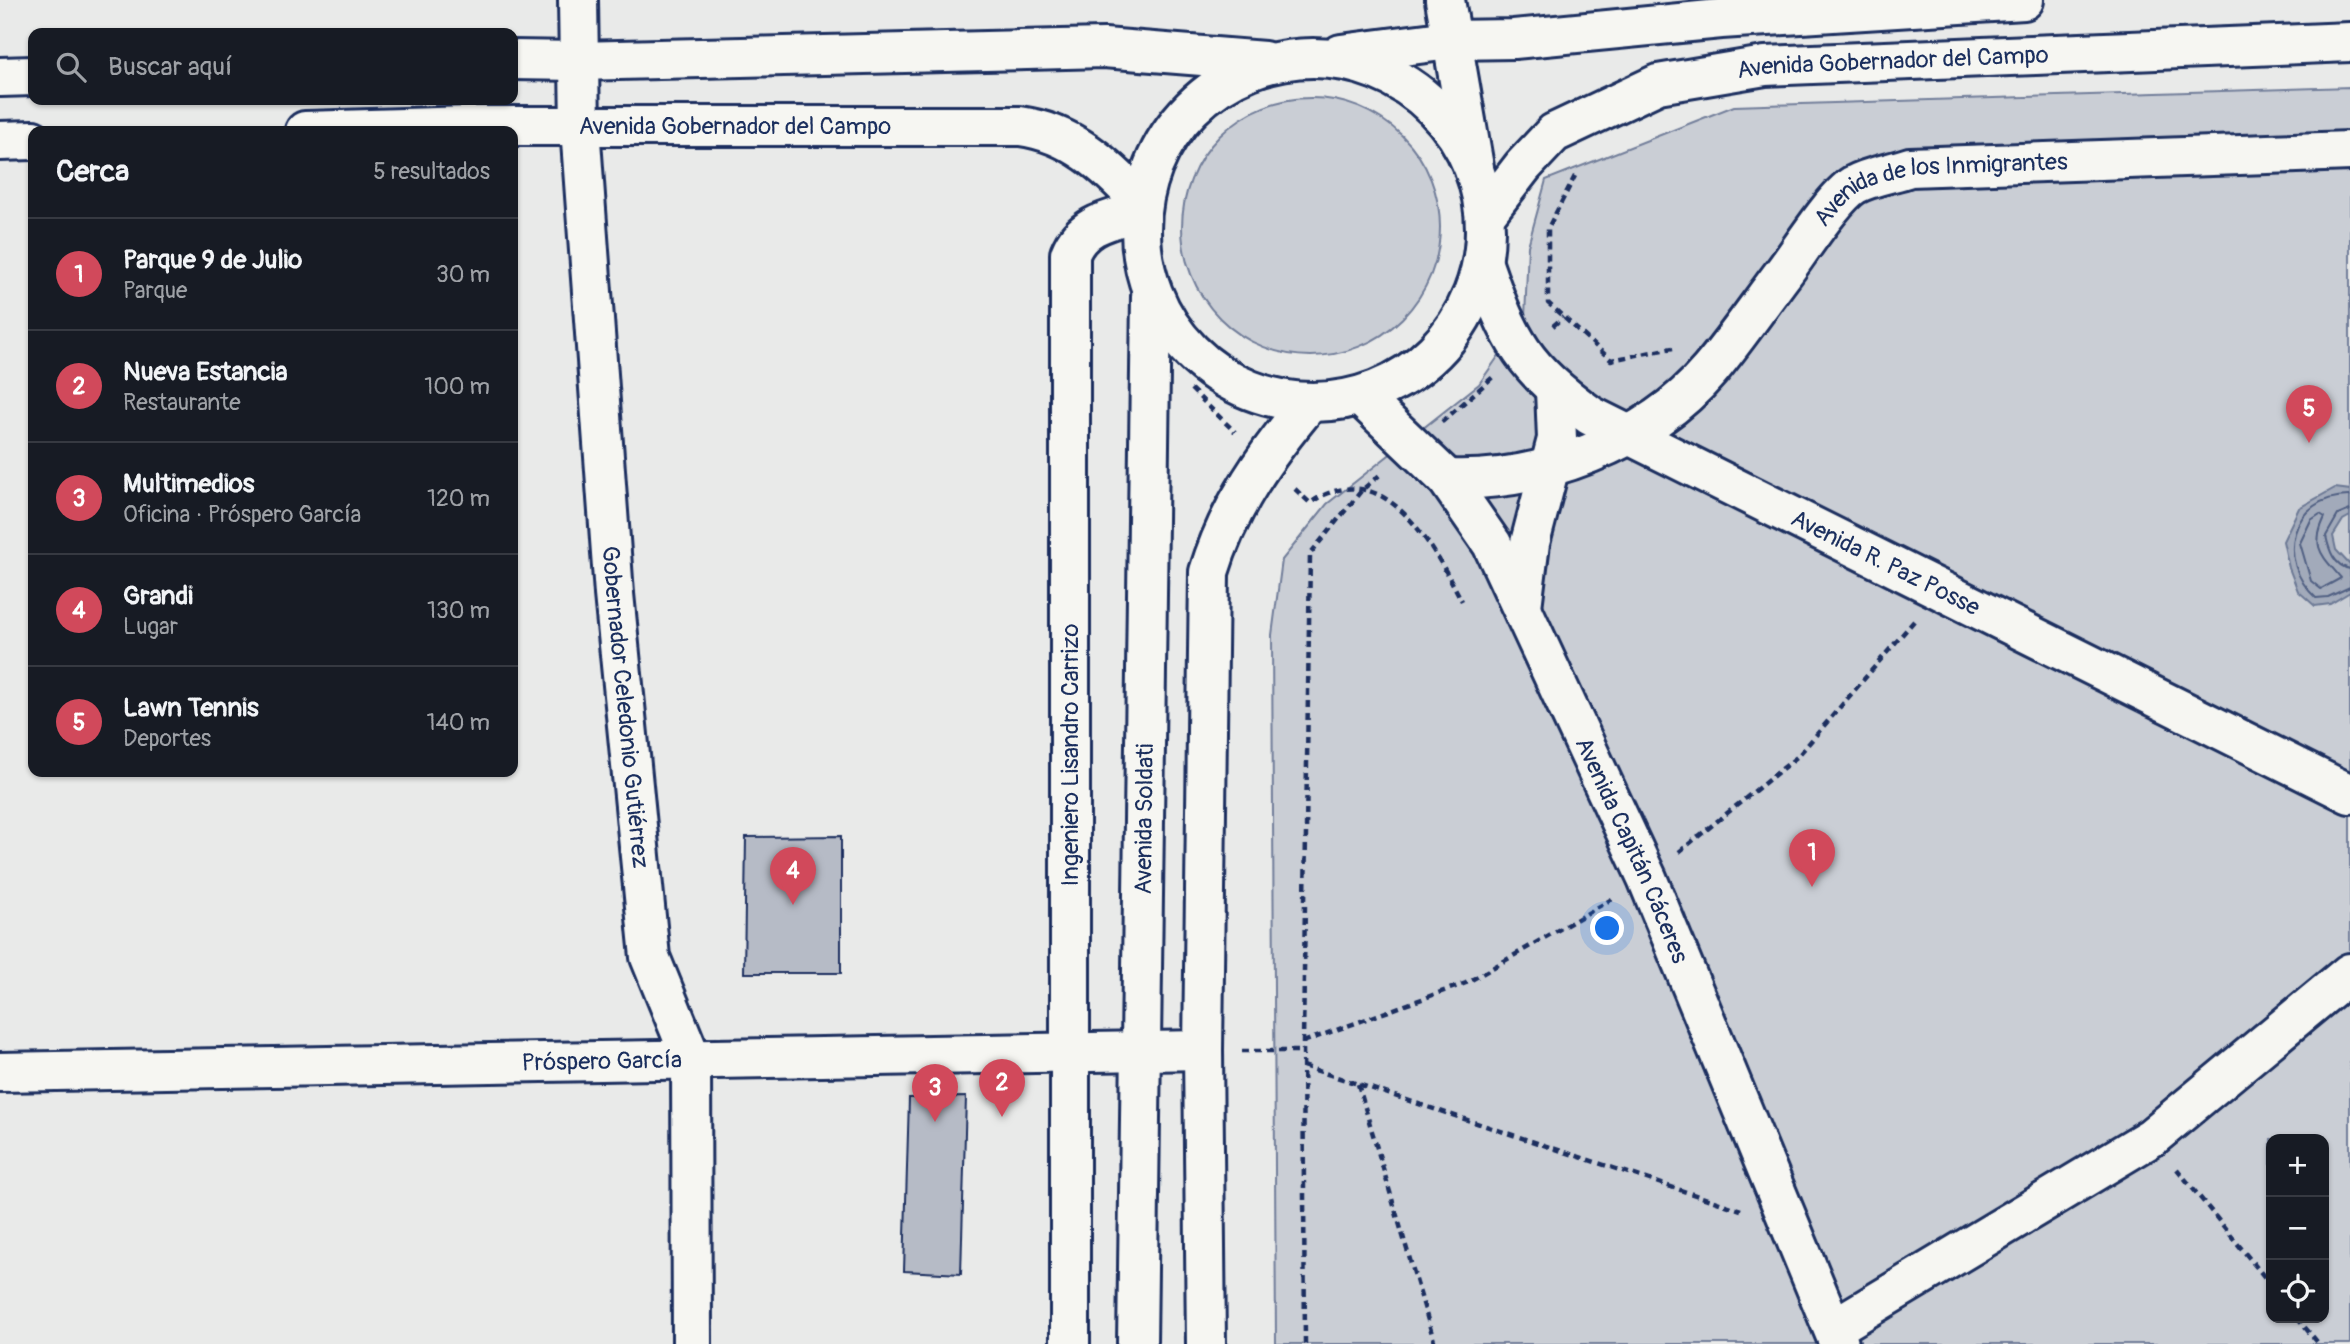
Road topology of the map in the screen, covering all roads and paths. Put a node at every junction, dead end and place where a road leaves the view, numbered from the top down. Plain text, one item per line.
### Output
1 (578, 0) edge
2 (1445, 0) edge
3 (2024, 0) edge
4 (1450, 40) junction
5 (2350, 42) edge
6 (1318, 57) junction
7 (518, 60) edge
8 (578, 61) junction
9 (1273, 61) junction
10 (28, 76) edge
11 (0, 77) edge
12 (518, 126) edge
13 (580, 127) junction
14 (28, 140) edge
15 (0, 141) edge
16 (2350, 151) edge
17 (1475, 167) junction
18 (1574, 176) dead end
19 (1141, 206) junction
20 (1486, 214) junction
21 (1483, 264) junction
22 (1151, 294) junction
23 (1563, 317) junction
24 (1674, 348) dead end
25 (1523, 352) junction
26 (1555, 390) junction
27 (1360, 396) junction
28 (1310, 402) junction
29 (1630, 433) junction
30 (1413, 446) junction
31 (1551, 467) junction
32 (1447, 479) junction
33 (1522, 607) junction
34 (2350, 794) edge
35 (2350, 972) edge
36 (1203, 1050) junction
37 (1139, 1051) junction
38 (1303, 1051) junction
39 (1071, 1052) junction
40 (691, 1058) junction
41 (1303, 1066) junction
42 (0, 1072) edge
43 (1359, 1084) junction
44 (2152, 1137) junction
45 (1792, 1226) junction
46 (2266, 1279) edge
47 (2301, 1323) edge
48 (1836, 1336) edge
49 (692, 1344) edge
50 (1070, 1344) edge
51 (1137, 1344) edge
52 (1206, 1344) edge
53 (1305, 1344) edge
54 (1435, 1344) edge
55 (2319, 1344) edge

1 - 8 street, Gobernador Celedonio Gutiérrez
2 - 4 street
3 - 4 street
4 - 6 street
4 - 17 street
5 - 20 street, Avenida Gobernador del Campo
6 - 9 street
6 - 17 street
7 - 8 street
8 - 9 street
8 - 13 street, Gobernador Celedonio Gutiérrez
9 - 19 street
10 - 11 street
12 - 13 street, Avenida Gobernador del Campo
13 - 19 street, Avenida Gobernador del Campo
13 - 40 street, Gobernador Celedonio Gutiérrez
14 - 15 street
16 - 29 street, Avenida de los Inmigrantes
17 - 20 street
18 - 23 path
19 - 22 street
19 - 39 street, Ingeniero Lisandro Carrizo
20 - 21 street
21 - 25 street, Avenida R. Paz Posse
21 - 27 street
22 - 28 street
22 - 37 street, Avenida Soldati
23 - 24 path
23 - 25 path
25 - 26 street, Avenida R. Paz Posse
25 - 30 path
26 - 29 street, Avenida R. Paz Posse
26 - 31 street
27 - 28 street
27 - 30 street, Avenida Capitán Cáceres
28 - 36 street
29 - 31 street, Avenida de los Inmigrantes
29 - 34 street, Avenida R. Paz Posse
30 - 32 street, Avenida Capitán Cáceres
30 - 38 path
31 - 32 street, Avenida de los Inmigrantes
31 - 33 street
32 - 33 street, Avenida Capitán Cáceres
33 - 45 street, Avenida Capitán Cáceres
35 - 44 street
36 - 37 street, Próspero García
36 - 38 path
36 - 52 street
37 - 39 street, Próspero García
37 - 51 street, Avenida Soldati
38 - 41 path
39 - 40 street, Próspero García
39 - 50 street, Ingeniero Lisandro Carrizo
40 - 42 street, Próspero García
40 - 49 street, Gobernador Celedonio Gutiérrez
41 - 43 path
41 - 53 path
43 - 45 path
43 - 54 path
44 - 46 path
44 - 48 street
45 - 48 street, Avenida Capitán Cáceres
47 - 55 path

